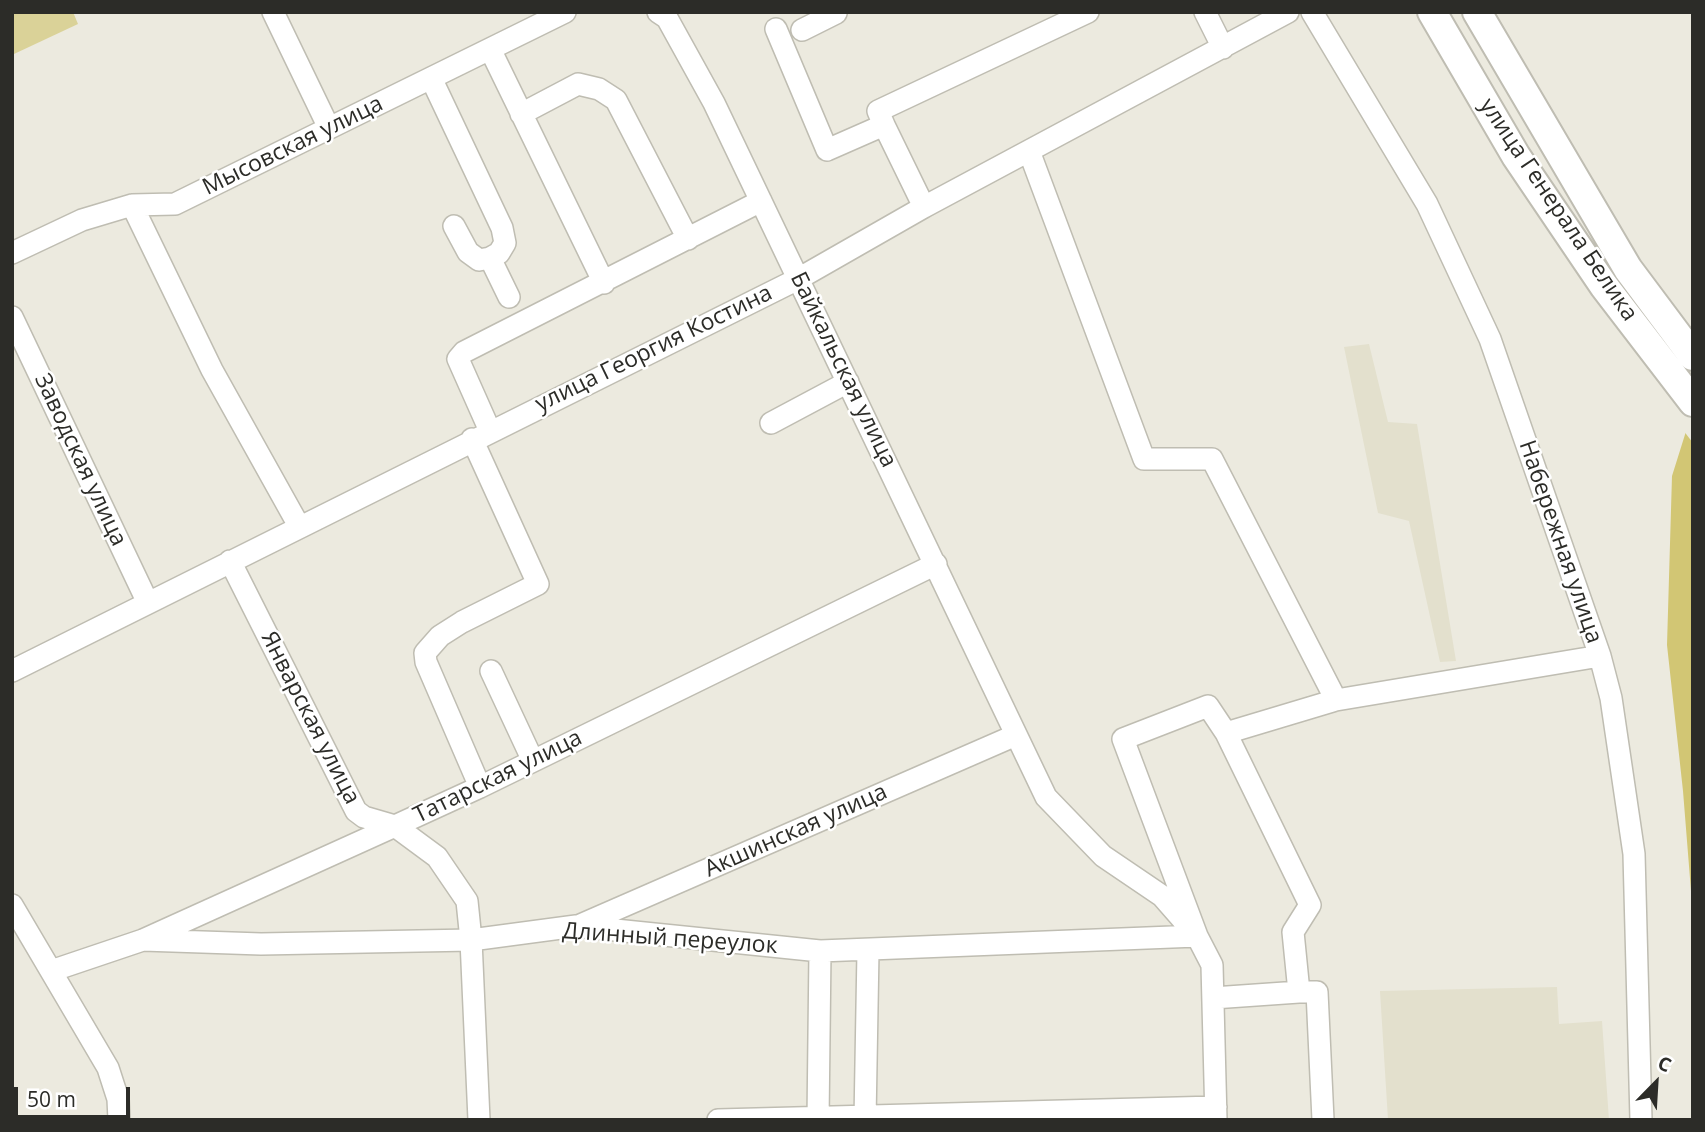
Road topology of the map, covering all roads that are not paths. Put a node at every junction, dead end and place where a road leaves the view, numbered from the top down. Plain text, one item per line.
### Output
1 (273, 12) edge
2 (565, 12) edge
3 (658, 12) edge
4 (1088, 12) edge
5 (1205, 12) edge
6 (1288, 12) edge
7 (1312, 12) edge
8 (1432, 12) edge
9 (1478, 12) edge
10 (837, 13) edge
11 (776, 29) dead end
12 (803, 30) dead end
13 (1223, 48) junction
14 (490, 49) junction
15 (431, 78) junction
16 (521, 114) junction
17 (884, 125) junction
18 (329, 128) junction
19 (1029, 151) junction
20 (761, 201) junction
21 (132, 205) junction
22 (924, 206) junction
23 (454, 226) dead end
24 (688, 239) junction
25 (12, 253) edge
26 (490, 258) junction
27 (798, 279) junction
28 (604, 283) junction
29 (509, 297) dead end
30 (15, 332) edge
31 (1693, 356) edge
32 (848, 382) junction
33 (1693, 402) edge
34 (771, 423) dead end
35 (481, 435) junction
36 (299, 526) junction
37 (230, 561) junction
38 (936, 564) junction
39 (148, 603) junction
40 (1600, 656) junction
41 (12, 671) edge
42 (491, 671) dead end
43 (1336, 700) junction
44 (1226, 733) junction
45 (1016, 735) junction
46 (533, 761) junction
47 (480, 787) junction
48 (395, 826) junction
49 (12, 905) edge
50 (576, 926) junction
51 (1197, 936) junction
52 (143, 940) junction
53 (471, 940) junction
54 (820, 951) junction
55 (868, 951) junction
56 (51, 971) junction
57 (1299, 992) junction
58 (1213, 998) junction
59 (1216, 1113) edge
60 (1052, 1116) edge
61 (818, 1119) edge
62 (865, 1119) edge
63 (119, 1120) edge
64 (479, 1120) edge
65 (718, 1120) edge
66 (1323, 1120) edge
67 (1641, 1120) edge

1 - 18 street
2 - 14 street, Мысовская улица
3 - 20 street, Байкальская улица
4 - 17 street
5 - 13 street
6 - 13 street, улица Георгия Костина
7 - 40 street, Набережная улица
8 - 33 main road, улица Генерала Белика
9 - 31 main road, улица Генерала Белика
10 - 12 street
11 - 17 street
13 - 19 street, улица Георгия Костина
14 - 15 street, Мысовская улица
14 - 16 street
15 - 18 street, Мысовская улица
15 - 26 street
16 - 24 street
16 - 28 street
17 - 22 street
18 - 21 street, Мысовская улица
19 - 22 street, улица Георгия Костина
19 - 43 street
20 - 24 street
20 - 27 street, Байкальская улица
21 - 25 street, Мысовская улица
21 - 36 street
22 - 27 street, улица Георгия Костина
23 - 26 street
24 - 28 street
26 - 29 street
27 - 32 street, Байкальская улица
27 - 35 street, улица Георгия Костина
28 - 35 street
30 - 39 street, Заводская улица
32 - 34 street
32 - 38 street, Байкальская улица
35 - 36 street, улица Георгия Костина
35 - 47 street
36 - 37 street, улица Георгия Костина
37 - 39 street, улица Георгия Костина
37 - 48 street, Январская улица
38 - 45 street, Байкальская улица
38 - 46 street, Татарская улица
39 - 41 street, улица Георгия Костина
40 - 43 street
40 - 67 street, Набережная улица
42 - 46 street
43 - 44 street
44 - 51 street
44 - 57 street
45 - 50 street, Акшинская улица
45 - 51 street, Байкальская улица
46 - 47 street, Татарская улица
47 - 48 street, Татарская улица
48 - 52 street, Татарская улица
48 - 53 street, Январская улица
49 - 56 street
50 - 53 street, Длинный переулок
50 - 54 street, Длинный переулок
51 - 55 street, Длинный переулок
51 - 58 street
52 - 53 street, Длинный переулок
52 - 56 street, Татарская улица
53 - 64 street, Январская улица
54 - 55 street, Длинный переулок
54 - 61 street
55 - 62 street
56 - 63 street
57 - 58 street
57 - 66 street
58 - 59 street
59 - 60 street
60 - 62 street
61 - 62 street
61 - 65 street

